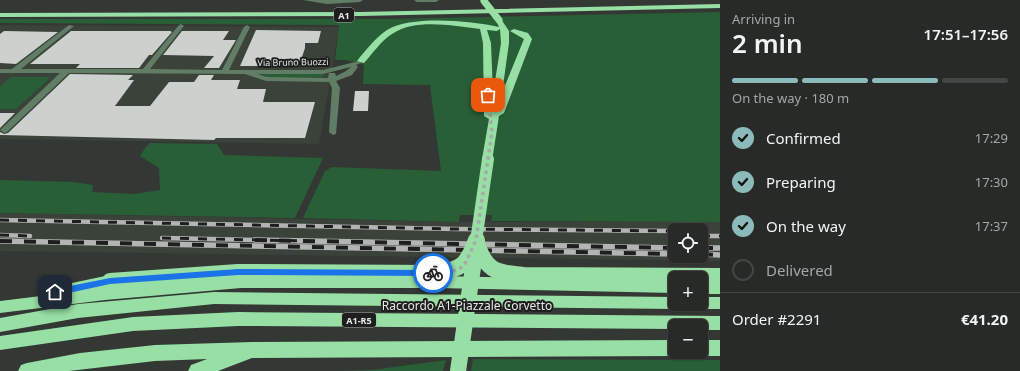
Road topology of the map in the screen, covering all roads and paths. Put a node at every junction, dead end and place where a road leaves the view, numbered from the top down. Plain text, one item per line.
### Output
1 (306, 0) edge
2 (360, 0) edge
3 (417, 0) edge
4 (436, 0) edge
5 (484, 1) edge
6 (720, 1) edge
7 (720, 6) edge
8 (0, 10) edge
9 (480, 10) junction
10 (0, 15) edge
11 (71, 26) dead end
12 (181, 26) dead end
13 (247, 26) dead end
14 (483, 28) junction
15 (497, 29) dead end
16 (514, 31) dead end
17 (361, 61) junction
18 (0, 71) edge
19 (14, 71) junction
20 (68, 71) junction
21 (145, 71) junction
22 (226, 71) junction
23 (242, 72) junction
24 (268, 72) junction
25 (323, 72) junction
26 (259, 78) junction
27 (332, 80) junction
28 (4, 130) dead end
29 (333, 132) dead end
30 (492, 132) junction
31 (476, 240) junction
32 (720, 276) edge
33 (668, 287) edge
34 (708, 288) edge
35 (720, 288) edge
36 (0, 303) edge
37 (668, 303) edge
38 (708, 303) edge
39 (720, 303) edge
40 (0, 307) edge
41 (720, 323) edge
42 (0, 325) edge
43 (0, 344) edge
44 (668, 348) edge
45 (708, 348) edge
46 (720, 348) edge
47 (252, 350) junction
48 (27, 371) edge
49 (198, 371) edge
50 (458, 371) edge

1 - 2 street
3 - 4 street
5 - 30 highway, bridge
6 - 9 highway
7 - 9 highway
8 - 9 highway, A1
9 - 10 highway, A1
11 - 19 street
12 - 21 street
13 - 22 street
14 - 15 highway
14 - 17 highway
14 - 30 highway
16 - 30 highway
17 - 25 street, Via Bruno Buozzi
17 - 27 street, Via Bruno Buozzi
18 - 19 street, Via Bruno Buozzi
19 - 20 street, Via Bruno Buozzi
20 - 21 street, Via Bruno Buozzi
20 - 28 street
21 - 22 street, Via Bruno Buozzi
22 - 23 street, Via Bruno Buozzi
23 - 24 street, Via Bruno Buozzi
23 - 26 street, Via Bruno Buozzi
24 - 25 street, Via Bruno Buozzi
24 - 26 street
25 - 27 street
26 - 27 street, Via Bruno Buozzi
27 - 29 street
30 - 31 highway, bridge
31 - 32 highway, bridge
31 - 36 highway, bridge
31 - 50 highway, bridge
33 - 40 highway
34 - 35 highway
37 - 42 highway, Raccordo A1-Piazzale Corvetto / A1-R5
38 - 39 highway
41 - 43 highway, Raccordo A1-Piazzale Corvetto / A1-R5
44 - 47 highway
45 - 46 highway
47 - 48 highway
47 - 49 highway

